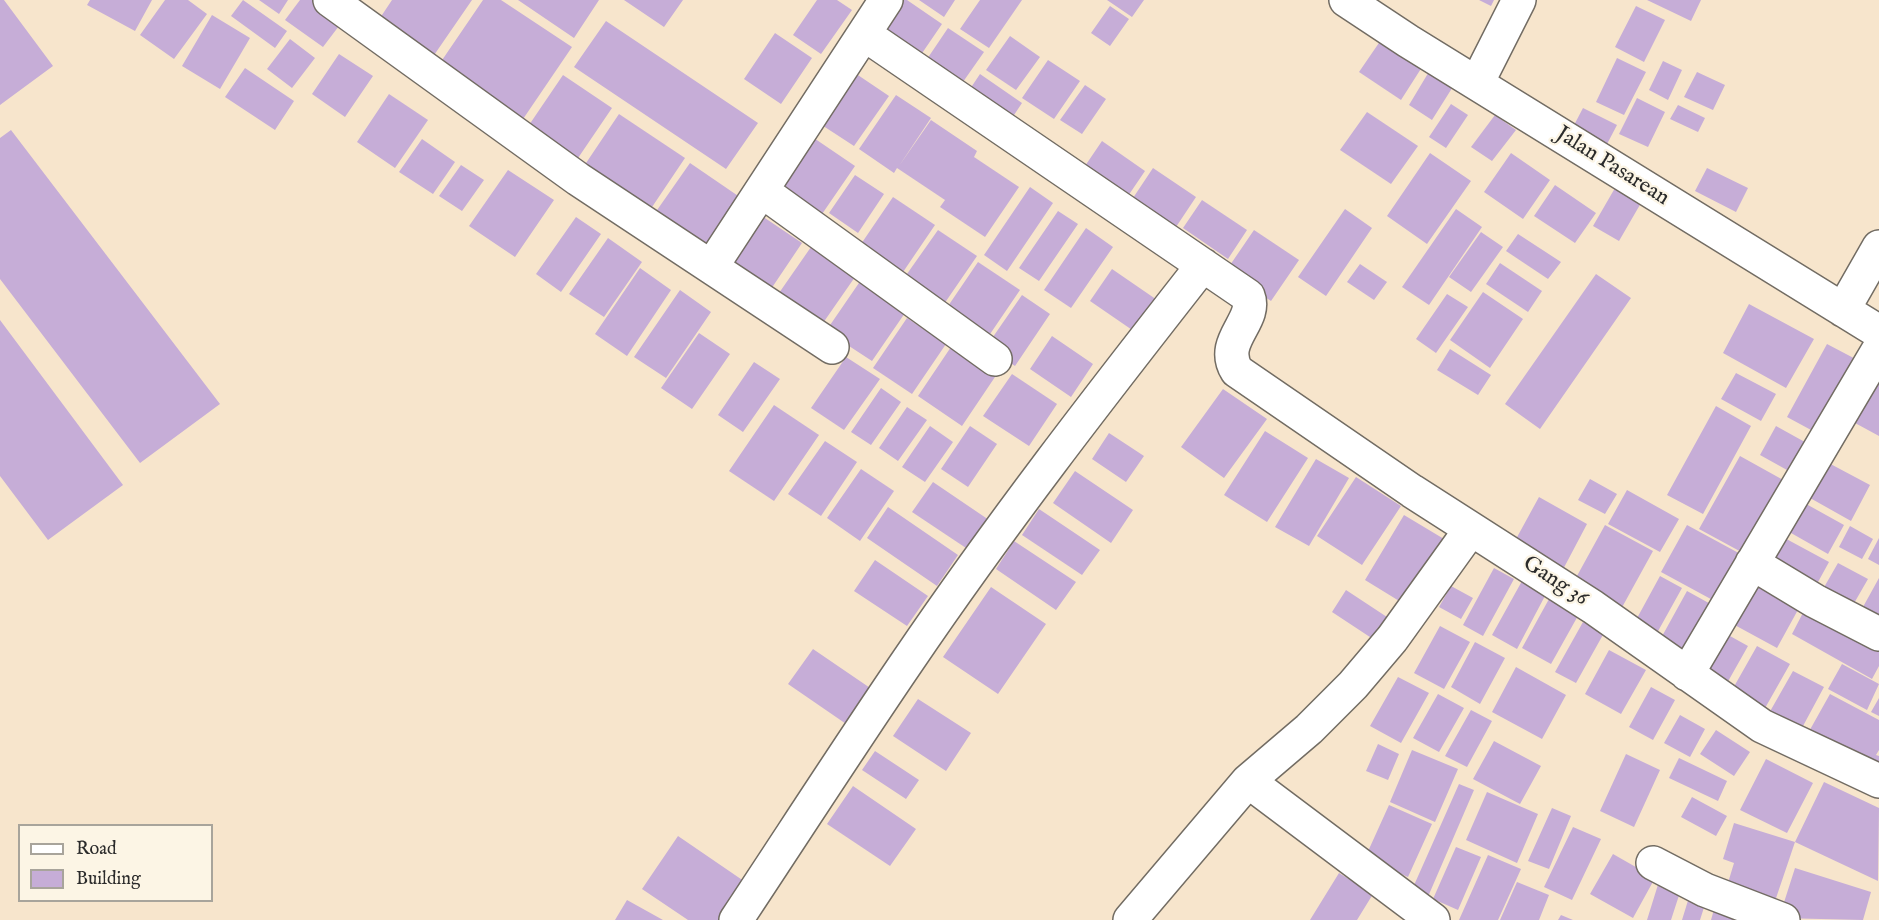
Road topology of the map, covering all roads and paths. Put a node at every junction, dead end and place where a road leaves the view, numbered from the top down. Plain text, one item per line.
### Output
1 (330, 0) edge
2 (886, 0) edge
3 (1346, 0) edge
4 (1519, 0) edge
5 (864, 34) junction
6 (1477, 83) junction
7 (762, 191) junction
8 (1879, 247) edge
9 (1203, 265) junction
10 (712, 266) junction
11 (1843, 310) junction
12 (1879, 332) edge
13 (832, 347) dead end
14 (1879, 349) edge
15 (995, 359) dead end
16 (1471, 529) junction
17 (1752, 563) junction
18 (1879, 634) edge
19 (1687, 674) junction
20 (1879, 780) edge
21 (1248, 781) junction
22 (1653, 863) dead end
23 (736, 920) edge
24 (1130, 920) edge
25 (1433, 920) edge
26 (1783, 920) edge

1 - 10 street
2 - 5 street
3 - 6 street, Jalan Pasarean
4 - 6 street
5 - 7 street
5 - 9 street
6 - 11 street, Jalan Pasarean
7 - 10 street
7 - 15 street
8 - 11 street
9 - 16 street, Gang 36
9 - 23 street
10 - 13 street
11 - 12 street, Jalan Pasarean
14 - 17 street
16 - 19 street, Gang 36
16 - 21 street
17 - 18 street
17 - 19 street
19 - 20 street, Gang 36
21 - 24 street
21 - 25 street
22 - 26 street

